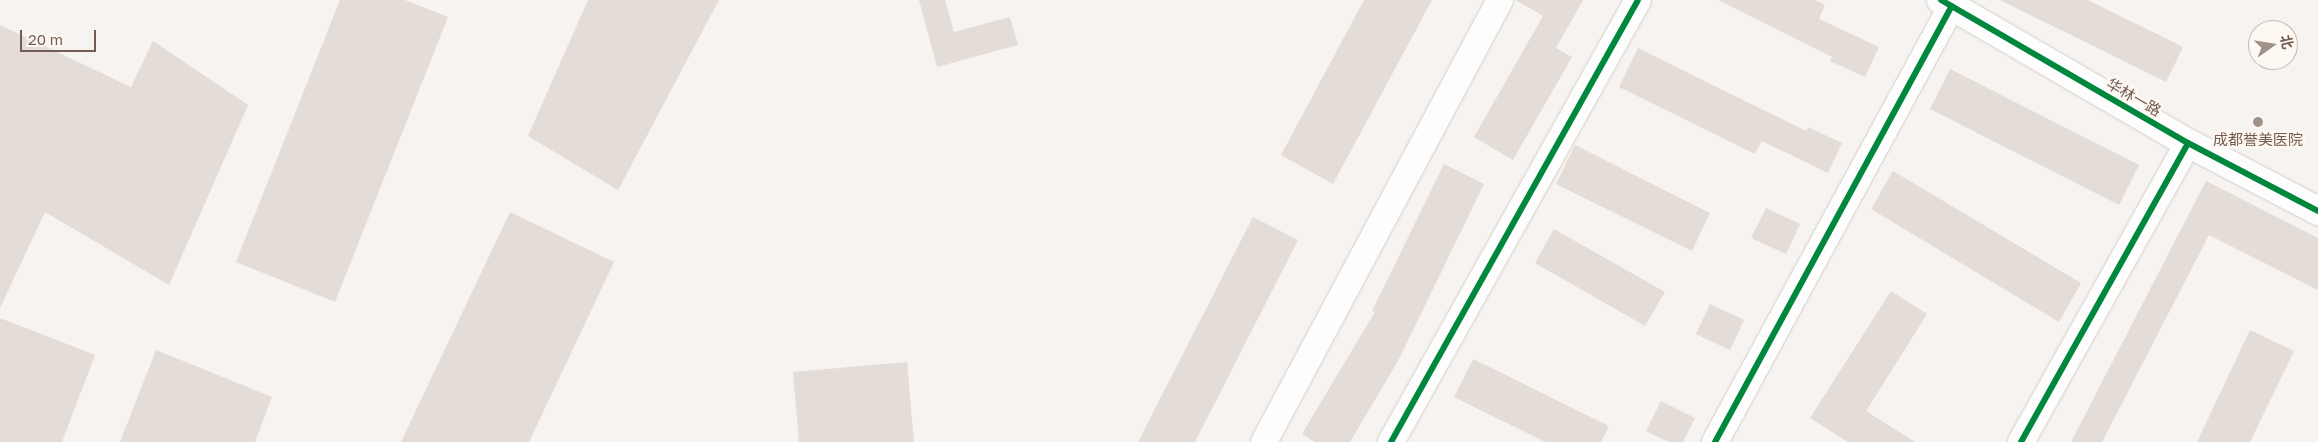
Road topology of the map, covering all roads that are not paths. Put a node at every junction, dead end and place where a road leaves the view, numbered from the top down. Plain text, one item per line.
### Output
1 (1500, 0) edge
2 (1638, 0) edge
3 (1946, 3) edge
4 (2188, 143) junction
5 (2318, 211) edge
6 (1264, 442) edge
7 (1391, 442) edge
8 (1715, 442) edge
9 (2021, 442) edge

1 - 6 street
2 - 7 street
3 - 4 street, 华林一路
3 - 8 street
4 - 5 street, 华林一路
4 - 9 street

